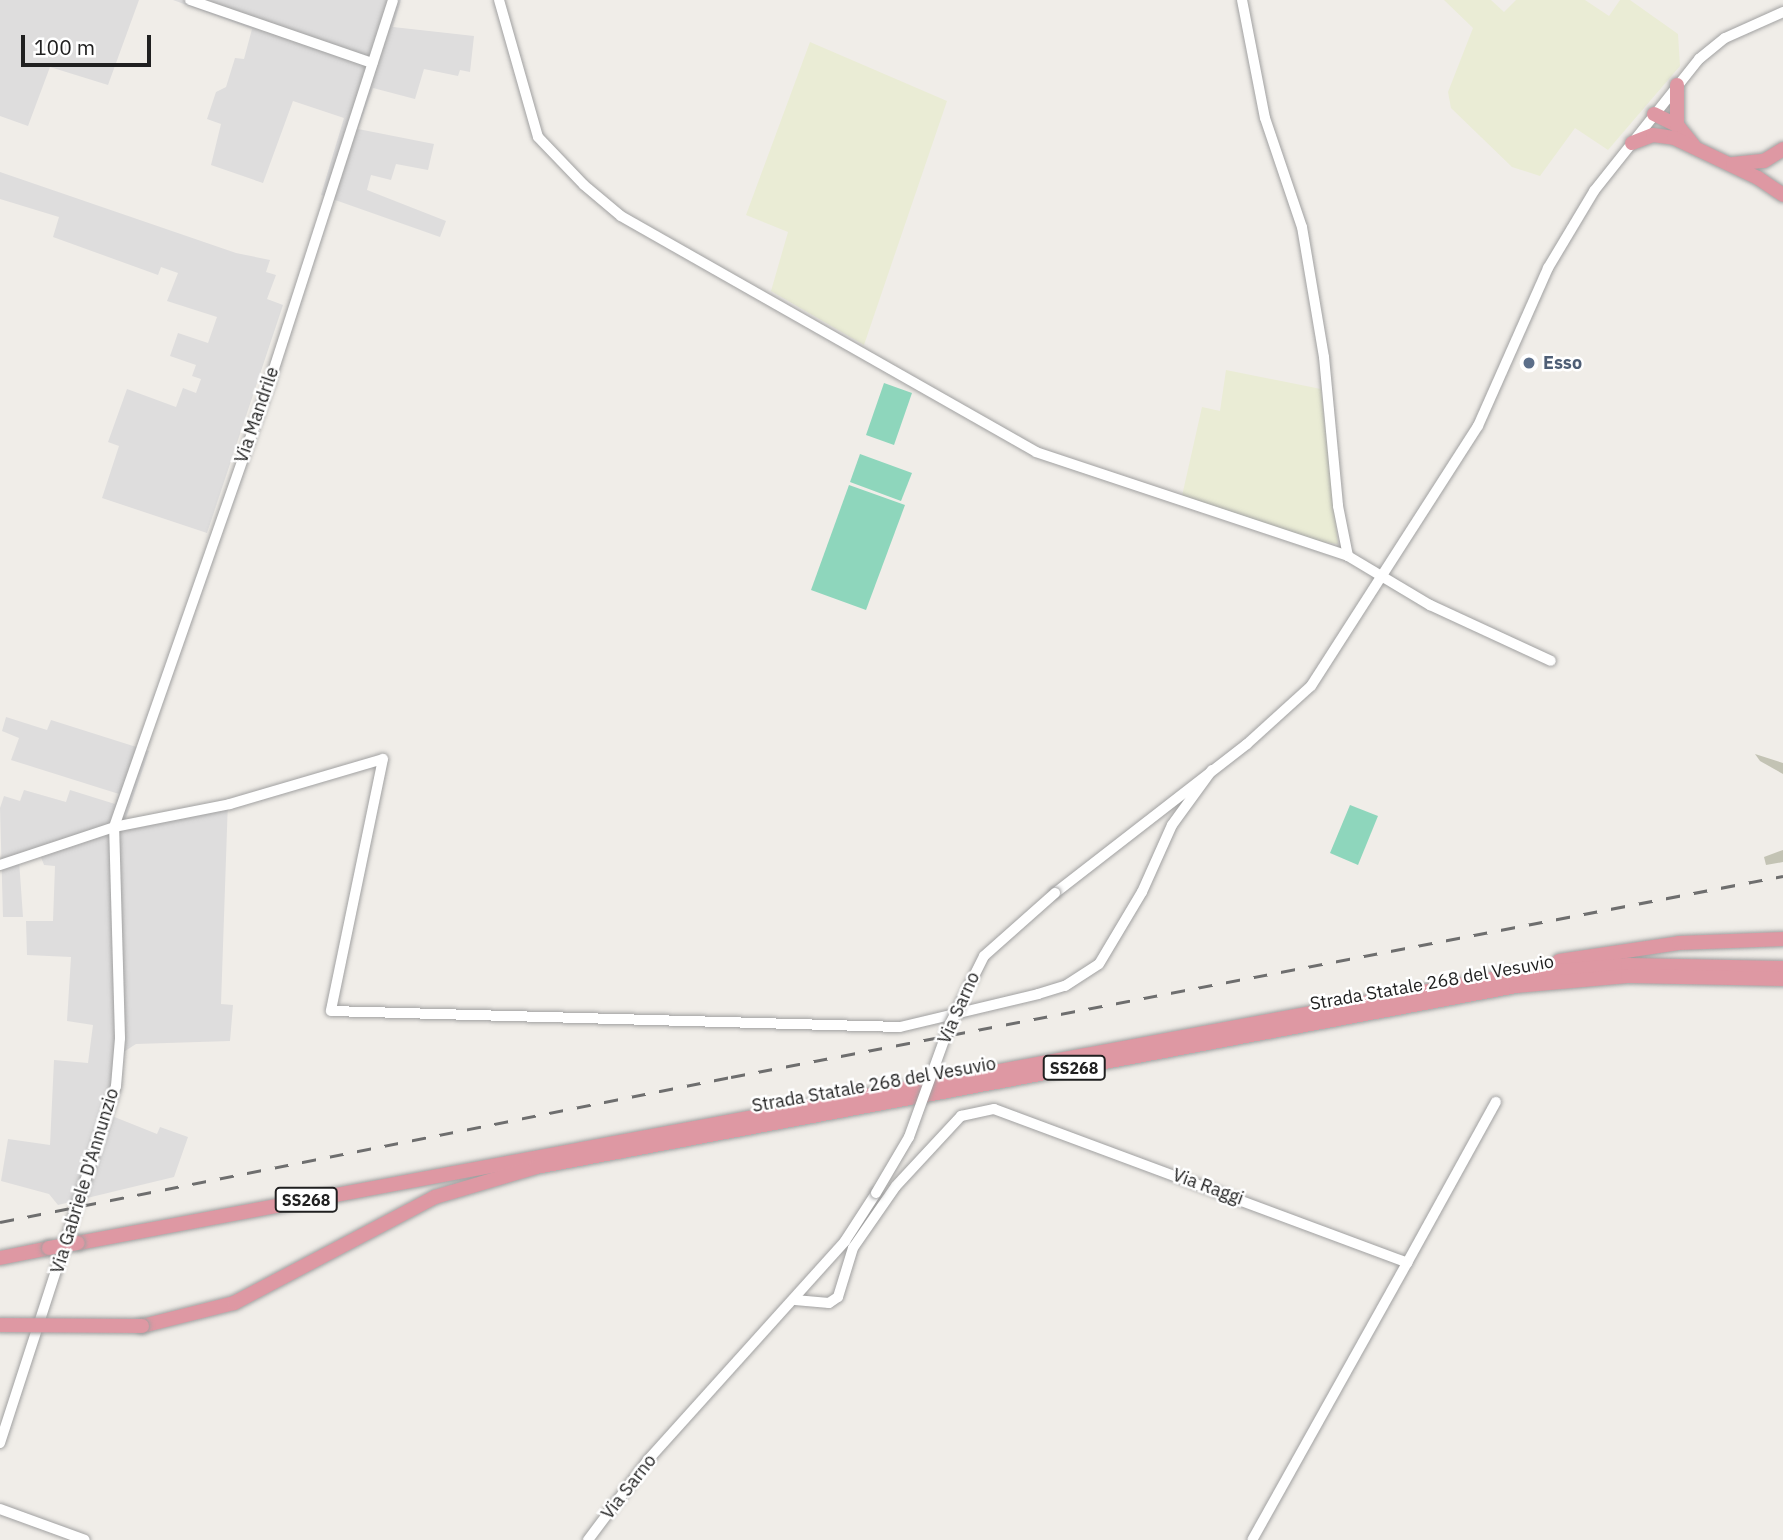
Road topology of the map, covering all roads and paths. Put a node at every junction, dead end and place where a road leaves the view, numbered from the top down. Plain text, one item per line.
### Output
1 (190, 0) edge
2 (393, 0) edge
3 (499, 0) edge
4 (1242, 0) edge
5 (1783, 12) edge
6 (372, 64) junction
7 (1677, 85) junction
8 (1654, 114) junction
9 (1675, 131) junction
10 (1632, 142) junction
11 (1783, 149) edge
12 (1726, 164) junction
13 (1783, 195) edge
14 (1348, 556) junction
15 (1384, 578) junction
16 (1551, 661) dead end
17 (1212, 770) junction
18 (114, 827) junction
19 (0, 865) edge
20 (1783, 939) edge
21 (1783, 968) edge
22 (1783, 979) edge
23 (1421, 991) junction
24 (1496, 1102) dead end
25 (0, 1258) edge
26 (1407, 1263) junction
27 (795, 1300) junction
28 (0, 1325) edge
29 (0, 1443) edge
30 (0, 1509) edge
31 (85, 1540) edge
32 (588, 1540) edge
33 (1252, 1540) edge

1 - 6 street
2 - 6 street, Via Mandrile
3 - 14 street
4 - 14 street
5 - 7 street, Via Sarno
6 - 18 street, Via Mandrile
7 - 8 street, Via Sarno
7 - 9 highway
8 - 9 highway
8 - 10 street, Via Sarno
9 - 10 highway
9 - 12 highway
10 - 15 street, Via Sarno
11 - 12 highway
12 - 13 highway
14 - 15 street
15 - 16 street
15 - 17 street, Via Sarno
17 - 18 street
17 - 27 street, Via Sarno, bridge
18 - 19 street
18 - 29 street, Via Gabriele D'Annunzio
20 - 23 highway
21 - 23 highway, Strada Statale 268 del Vesuvio / SS268
22 - 28 highway, Strada Statale 268 del Vesuvio / SS268, bridge
23 - 25 highway, Strada Statale 268 del Vesuvio / SS268, bridge
24 - 26 street
26 - 27 street, Via Raggi
26 - 33 street
27 - 32 street, Via Sarno
30 - 31 street

